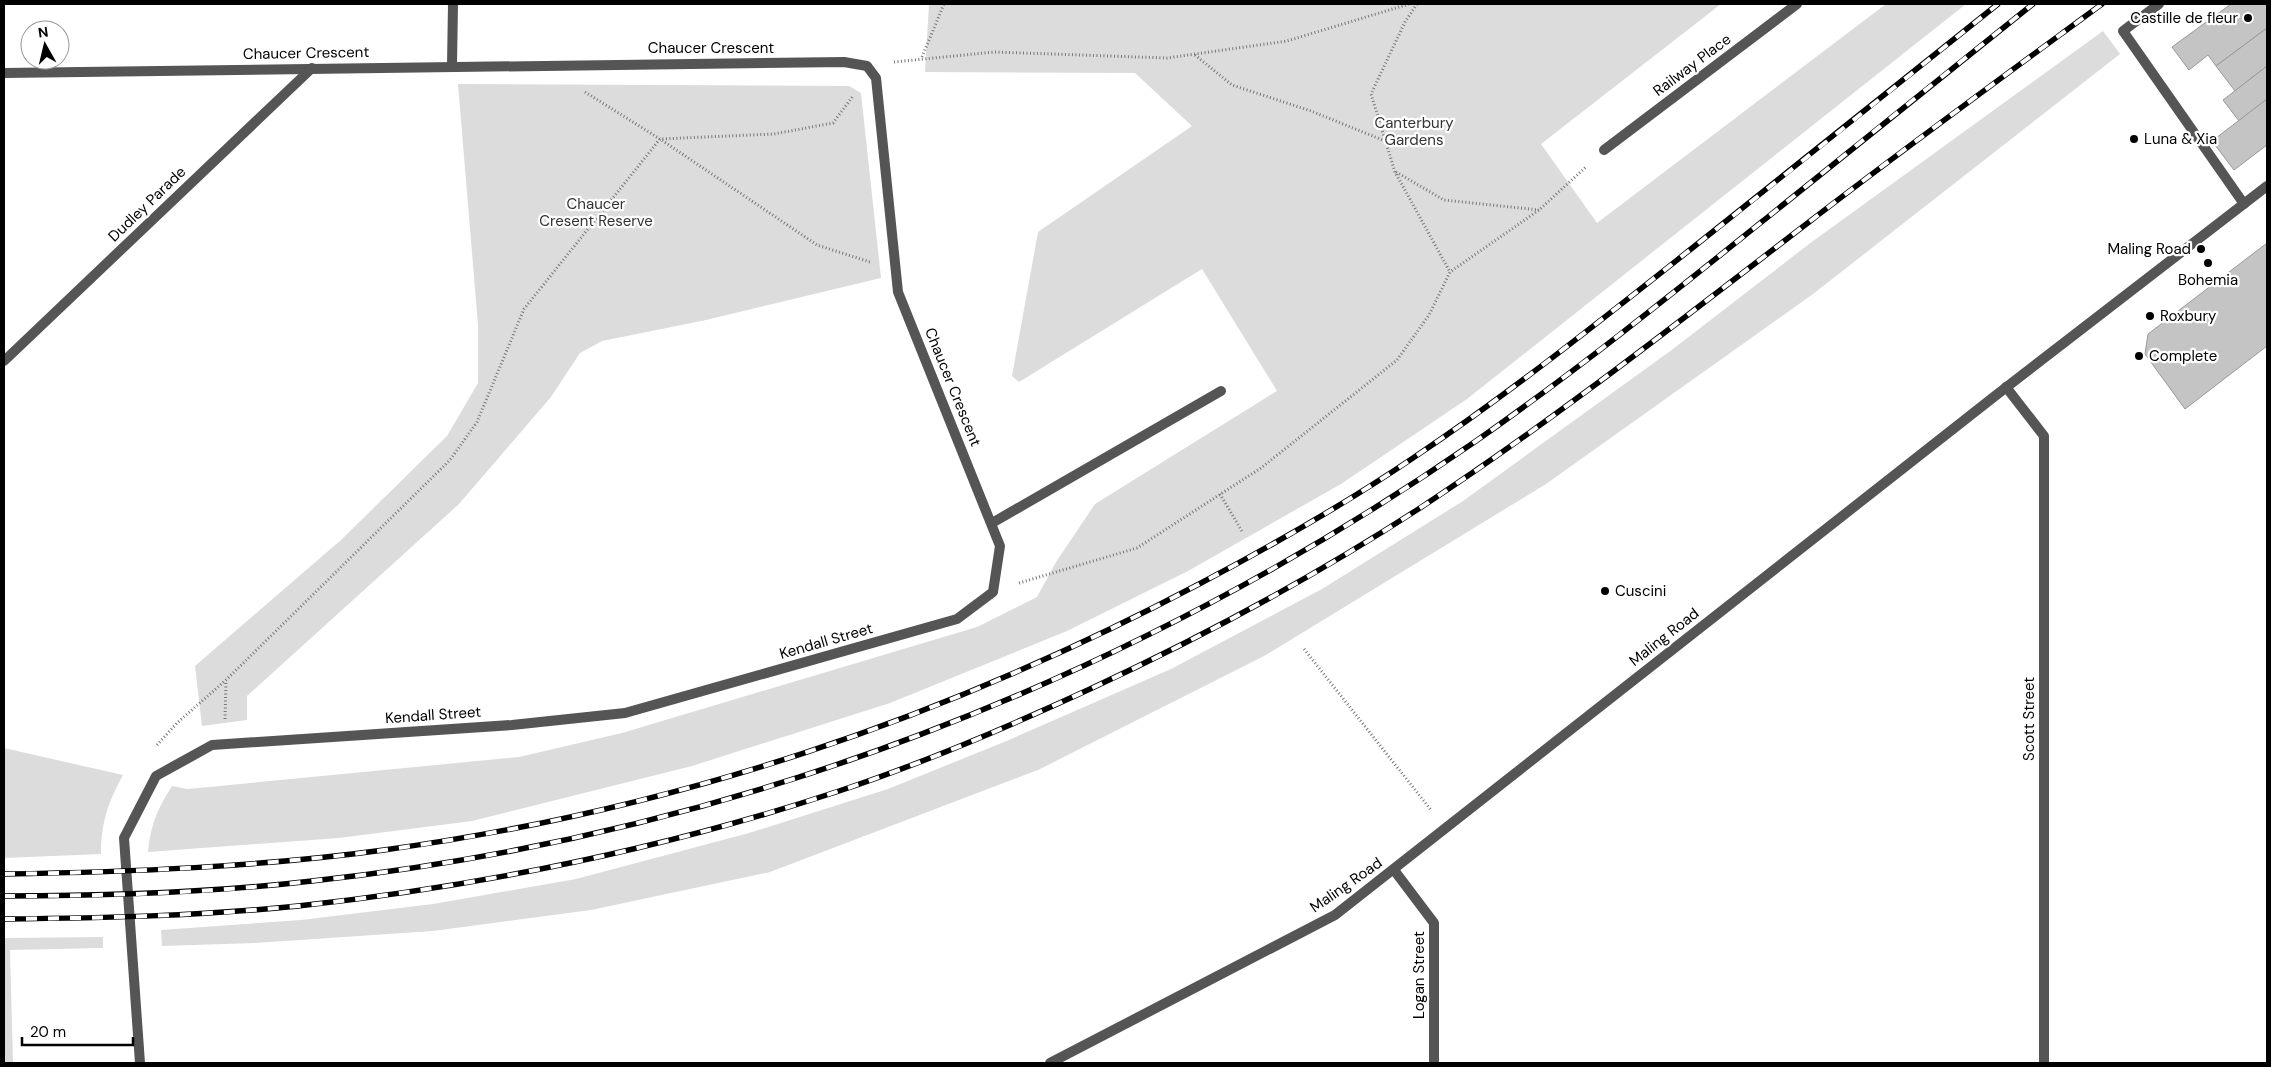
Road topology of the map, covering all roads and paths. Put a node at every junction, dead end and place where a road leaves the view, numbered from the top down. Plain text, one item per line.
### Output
1 (453, 4) edge
2 (944, 4) edge
3 (1409, 4) edge
4 (1417, 4) edge
5 (1797, 4) edge
6 (2159, 4) edge
7 (1194, 54) junction
8 (922, 57) junction
9 (452, 65) junction
10 (866, 66) junction
11 (312, 68) junction
12 (4, 72) edge
13 (580, 89) dead end
14 (660, 139) junction
15 (1386, 141) junction
16 (1604, 150) joint
17 (1395, 172) junction
18 (2267, 186) edge
19 (2244, 204) junction
20 (1539, 210) junction
21 (896, 271) junction
22 (1450, 272) junction
23 (4, 361) edge
24 (2006, 387) junction
25 (1221, 391) dead end
26 (1220, 494) junction
27 (992, 523) junction
28 (1243, 533) dead end
29 (993, 592) junction
30 (1304, 649) dead end
31 (226, 680) junction
32 (225, 745) junction
33 (154, 750) dead end
34 (1446, 828) junction
35 (1394, 870) junction
36 (140, 1063) edge
37 (1050, 1063) edge
38 (1434, 1063) edge
39 (2044, 1063) edge

1 - 9 street
2 - 8 path
3 - 7 path
4 - 15 path
5 - 16 street, Railway Place
6 - 19 street
7 - 8 path
7 - 15 path
8 - 10 path
9 - 10 street, Chaucer Crescent
9 - 11 street, Chaucer Crescent
10 - 14 path
10 - 21 street, Chaucer Crescent
11 - 12 street, Chaucer Crescent
11 - 23 street, Dudley Parade
13 - 14 path
14 - 21 path
14 - 31 path
15 - 17 path
16 - 20 path
17 - 20 path
17 - 22 path
18 - 19 street, Maling Road
19 - 24 street, Maling Road
20 - 22 path
21 - 27 street, Chaucer Crescent
22 - 26 path
24 - 34 street, Maling Road
24 - 39 street, Scott Street
25 - 27 street
26 - 28 path
26 - 29 path
27 - 29 street, Chaucer Crescent
29 - 32 street, Kendall Street
30 - 34 path
31 - 32 path
31 - 33 path
32 - 36 street, Kendall Street
34 - 35 street, Maling Road
35 - 37 street, Maling Road
35 - 38 street, Logan Street

